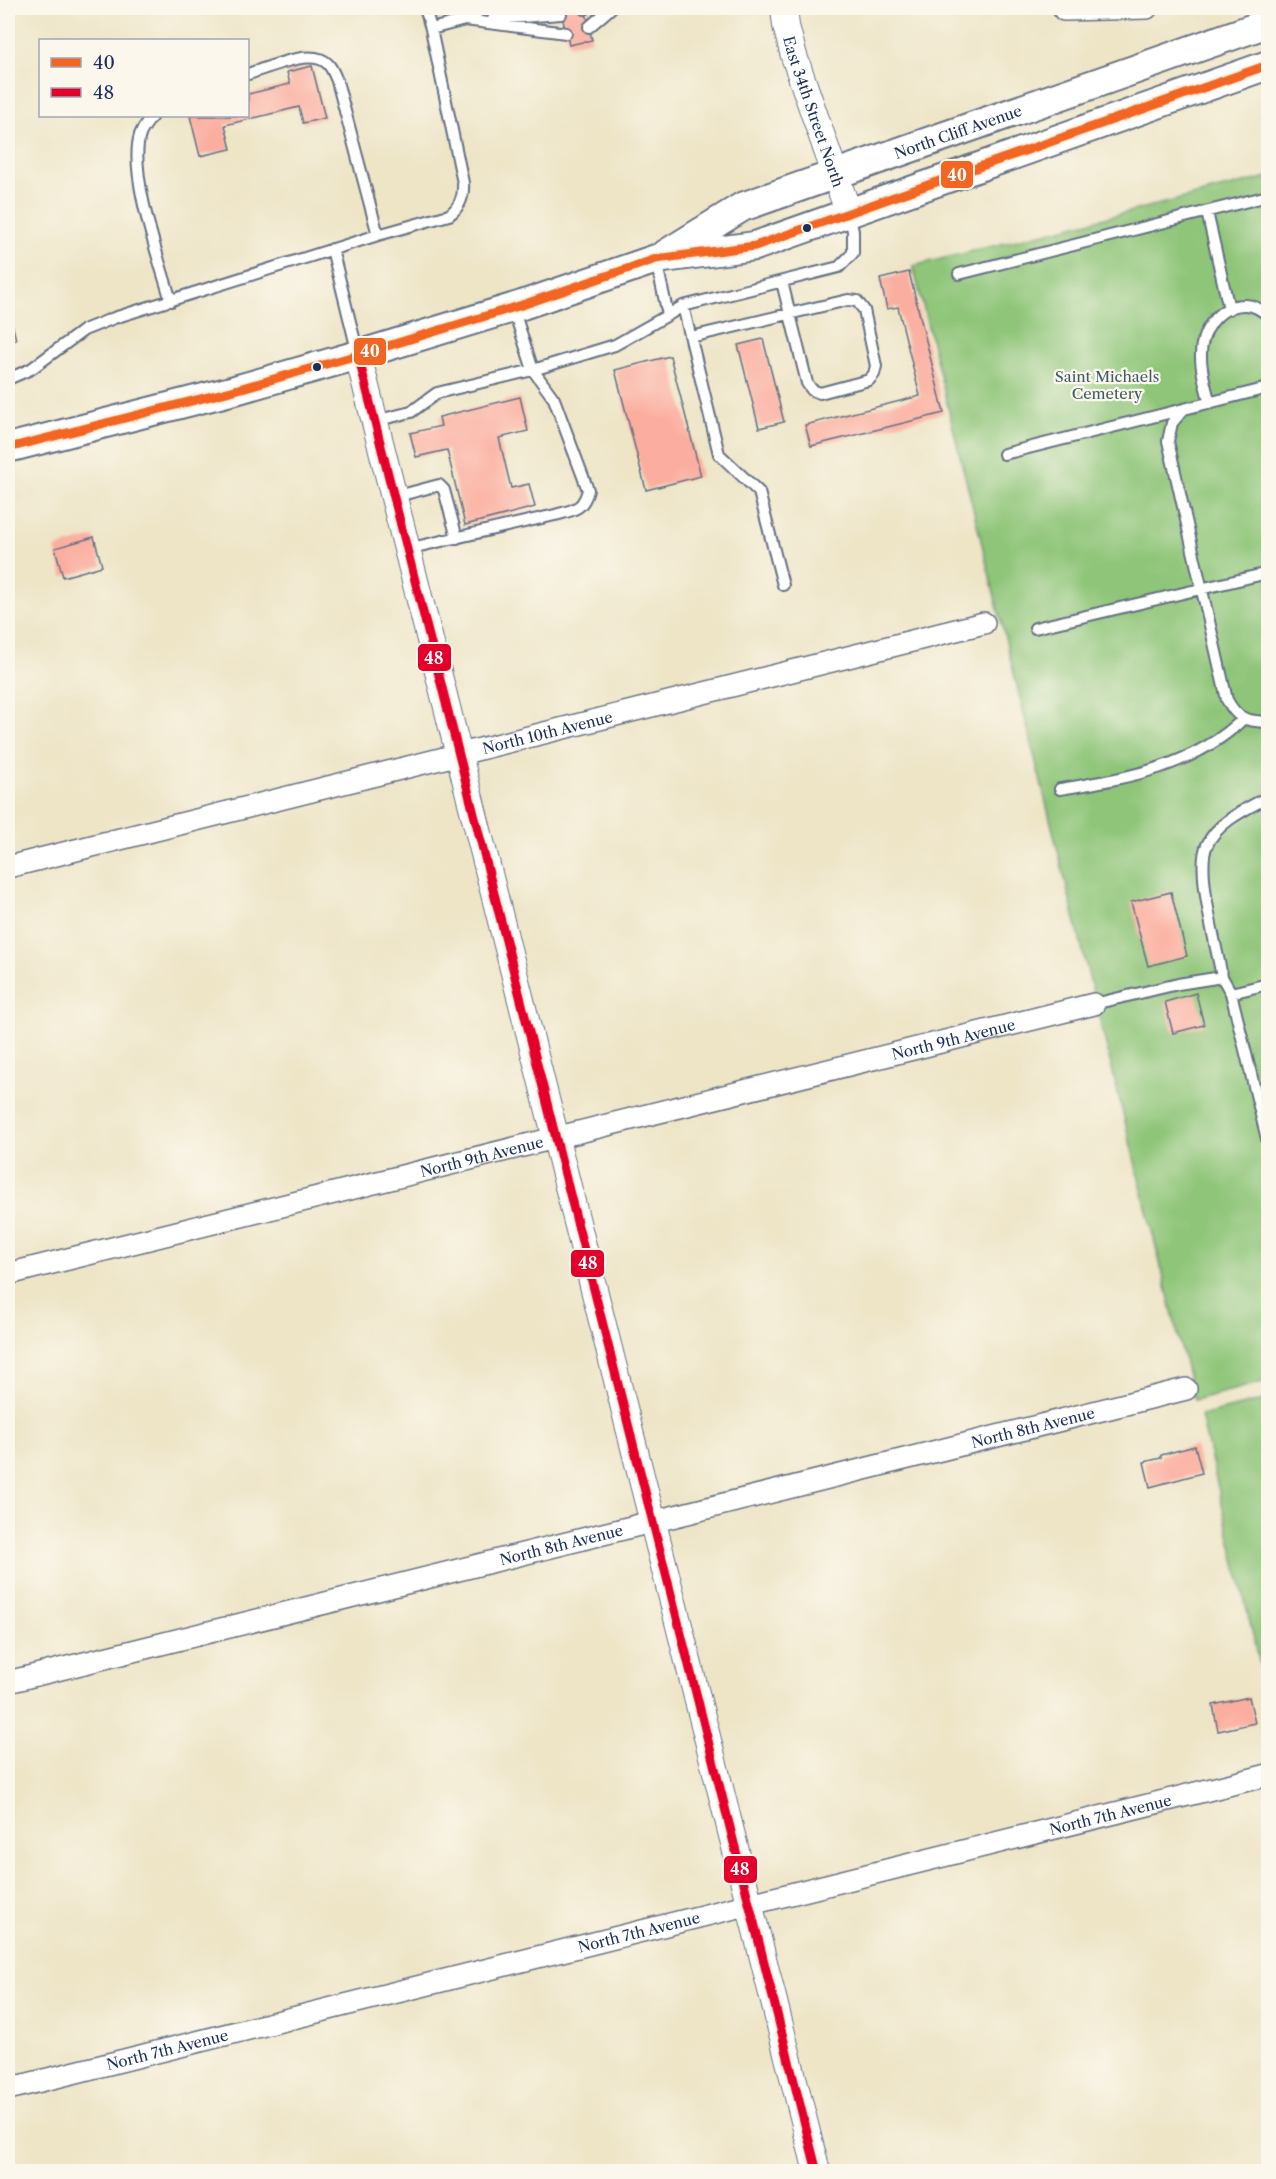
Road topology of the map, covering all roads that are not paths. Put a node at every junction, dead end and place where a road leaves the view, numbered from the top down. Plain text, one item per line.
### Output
1 (426, 8) edge
2 (485, 8) edge
3 (611, 8) edge
4 (784, 8) edge
5 (1147, 8) edge
6 (1064, 9) edge
7 (561, 14) dead end
8 (465, 20) junction
9 (1269, 23) edge
10 (589, 27) dead end
11 (431, 29) junction
12 (566, 33) dead end
13 (1269, 65) edge
14 (249, 74) edge
15 (151, 117) edge
16 (836, 176) junction
17 (1269, 196) edge
18 (1207, 212) junction
19 (849, 214) junction
20 (378, 235) junction
21 (332, 249) junction
22 (656, 260) junction
23 (959, 274) dead end
24 (782, 282) junction
25 (171, 302) junction
26 (683, 306) junction
27 (513, 307) junction
28 (1230, 309) junction
29 (790, 314) junction
30 (668, 315) junction
31 (1269, 315) edge
32 (690, 337) junction
33 (358, 355) junction
34 (533, 370) junction
35 (8, 379) edge
36 (1269, 388) edge
37 (1210, 403) junction
38 (1183, 410) junction
39 (374, 421) junction
40 (8, 448) edge
41 (1004, 454) dead end
42 (394, 497) junction
43 (457, 538) junction
44 (407, 550) junction
45 (1269, 573) edge
46 (783, 585) dead end
47 (1202, 589) junction
48 (984, 623) dead end
49 (1035, 628) dead end
50 (1244, 718) junction
51 (1269, 722) edge
52 (459, 754) junction
53 (1060, 789) dead end
54 (1269, 797) edge
55 (8, 867) edge
56 (1222, 977) junction
57 (1269, 984) edge
58 (1231, 993) junction
59 (1094, 1004) joint
60 (556, 1138) junction
61 (1268, 1143) edge
62 (8, 1274) edge
63 (1186, 1389) dead end
64 (653, 1521) junction
65 (8, 1682) edge
66 (1269, 1775) edge
67 (749, 1903) junction
68 (8, 2089) edge
69 (817, 2172) edge

1 - 11 lane
2 - 8 lane
3 - 10 lane
4 - 16 street, East 34th Street North
5 - 6 street
7 - 8 lane
8 - 11 lane
8 - 12 lane
9 - 16 main road, North Cliff Avenue
11 - 20 lane
13 - 19 main road, North Cliff Avenue
14 - 20 lane
15 - 25 lane
16 - 19 street, East 34th Street North
16 - 22 main road, North Cliff Avenue
17 - 18 lane
18 - 23 lane
18 - 28 lane
19 - 22 main road, North Cliff Avenue
19 - 24 lane
20 - 21 lane
21 - 25 lane
21 - 33 lane
22 - 27 main road, North Cliff Avenue
22 - 30 lane
24 - 26 lane
24 - 29 lane
25 - 35 lane
26 - 30 lane
26 - 32 lane
27 - 33 main road, North Cliff Avenue
27 - 34 lane
28 - 31 lane
28 - 37 lane
29 - 29 lane
29 - 32 lane
30 - 34 lane
32 - 46 lane
33 - 39 street
33 - 40 main road, North Cliff Avenue
34 - 39 lane
34 - 43 lane
36 - 37 lane
37 - 38 lane
38 - 41 lane
38 - 47 lane
39 - 42 street
42 - 43 lane
42 - 44 street
43 - 44 lane
44 - 52 street
45 - 47 lane
47 - 49 lane
47 - 50 lane
48 - 52 street, North 10th Avenue
50 - 51 lane
50 - 53 lane
52 - 55 street, North 10th Avenue
52 - 60 street
54 - 56 lane
56 - 58 lane
56 - 59 lane
57 - 58 lane
58 - 61 lane
59 - 60 street, North 9th Avenue
60 - 62 street, North 9th Avenue
60 - 64 street
63 - 64 street, North 8th Avenue
64 - 65 street, North 8th Avenue
64 - 67 street
66 - 67 street, North 7th Avenue
67 - 68 street, North 7th Avenue
67 - 69 street

